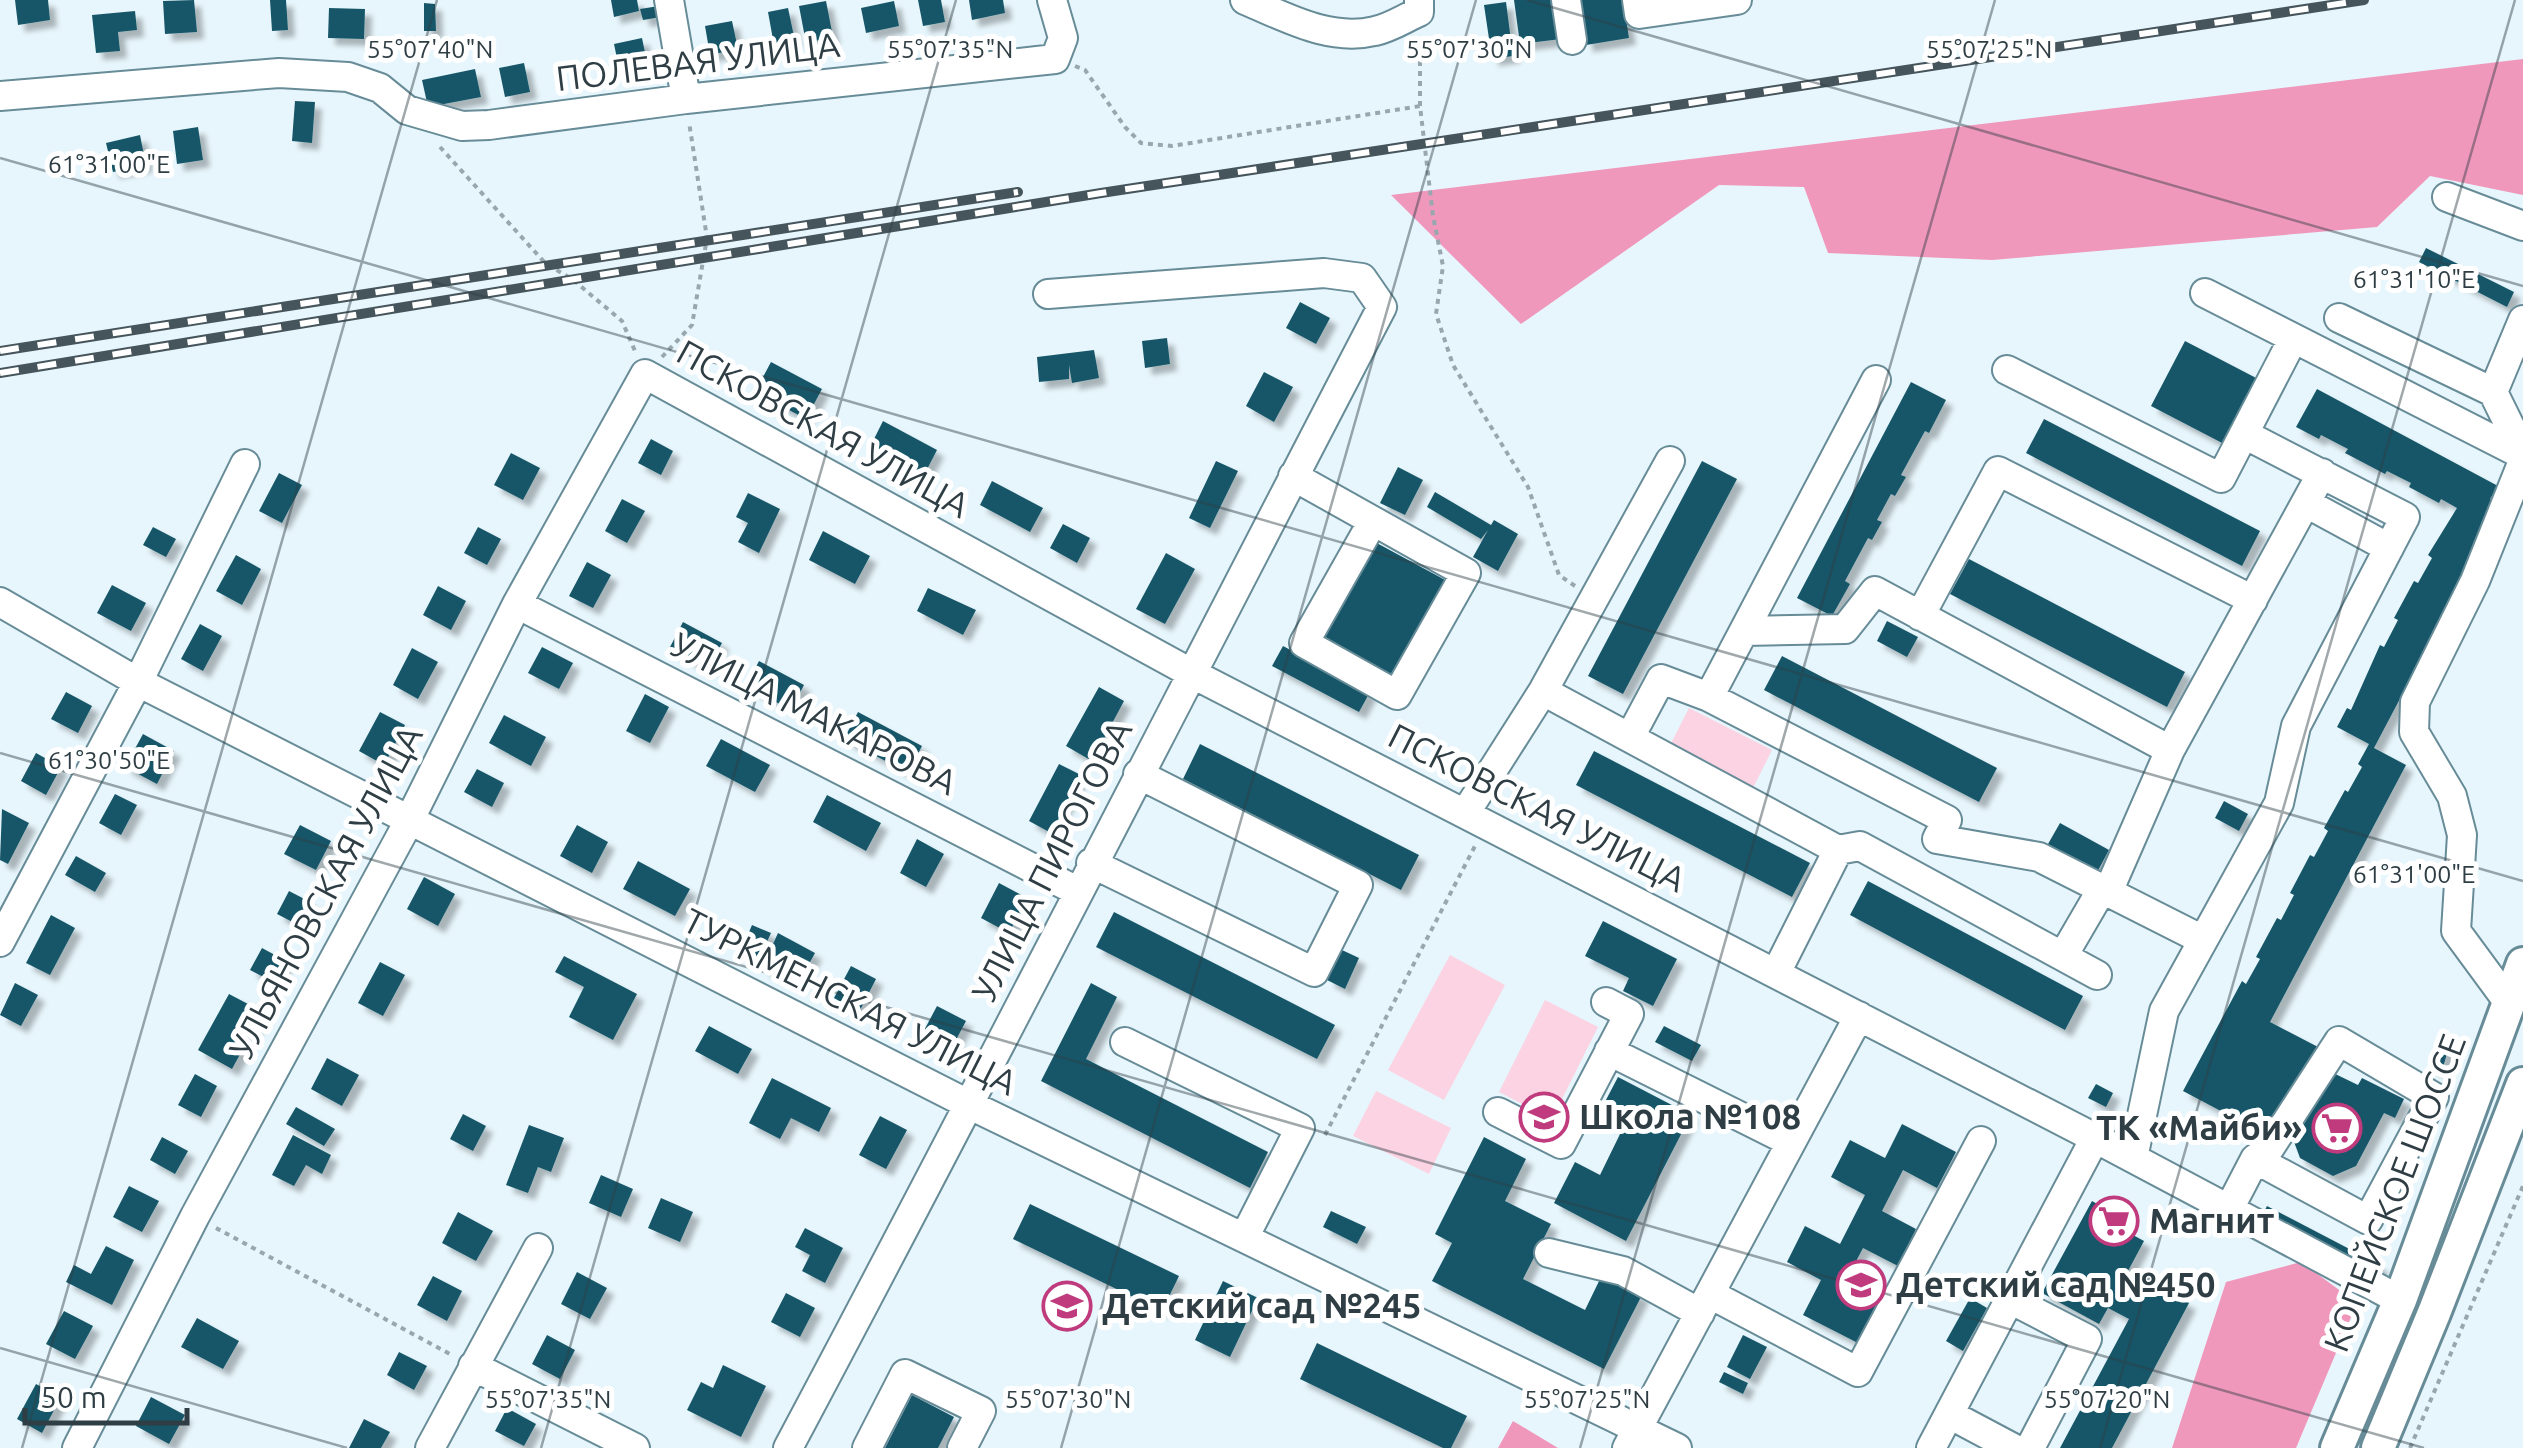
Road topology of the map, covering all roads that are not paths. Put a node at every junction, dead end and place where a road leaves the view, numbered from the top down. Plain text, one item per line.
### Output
1 (669, 0) edge
2 (1052, 0) edge
3 (1245, 0) edge
4 (1566, 0) edge
5 (1636, 0) edge
6 (1737, 0) edge
7 (1419, 6) edge
8 (1572, 40) dead end
9 (0, 96) edge
10 (686, 99) junction
11 (2448, 196) dead end
12 (2523, 226) edge
13 (1048, 294) dead end
14 (2205, 294) dead end
15 (2339, 318) dead end
16 (2523, 320) edge
17 (2293, 339) junction
18 (2007, 370) dead end
19 (645, 374) joint
20 (1876, 380) dead end
21 (2493, 392) junction
22 (2246, 435) junction
23 (2523, 456) edge
24 (1670, 460) dead end
25 (245, 464) dead end
26 (2322, 474) junction
27 (1294, 476) junction
28 (2306, 503) junction
29 (1373, 520) junction
30 (2389, 548) junction
31 (2253, 600) junction
32 (0, 602) edge
33 (517, 604) junction
34 (1920, 616) junction
35 (1745, 631) junction
36 (1191, 673) junction
37 (138, 682) junction
38 (1543, 691) junction
39 (1709, 697) junction
40 (1630, 738) junction
41 (2170, 750) junction
42 (1138, 774) junction
43 (1476, 818) junction
44 (408, 821) junction
45 (1937, 839) junction
46 (1838, 850) junction
47 (1092, 864) junction
48 (1918, 877) junction
49 (2105, 890) junction
50 (1077, 891) junction
51 (2203, 940) junction
52 (0, 942) edge
53 (2063, 956) junction
54 (2523, 964) edge
55 (1776, 973) junction
56 (2098, 975) dead end
57 (1606, 1002) dead end
58 (2516, 1006) edge
59 (1859, 1016) junction
60 (1125, 1042) dead end
61 (1610, 1051) junction
62 (2523, 1084) edge
63 (970, 1106) junction
64 (1498, 1112) dead end
65 (2095, 1138) junction
66 (1982, 1141) dead end
67 (1792, 1142) junction
68 (2133, 1158) junction
69 (2255, 1159) junction
70 (2229, 1209) junction
71 (1244, 1236) junction
72 (538, 1248) dead end
73 (1549, 1254) dead end
74 (2010, 1299) junction
75 (2400, 1300) junction
76 (1705, 1304) junction
77 (473, 1366) junction
78 (1949, 1414) junction
79 (1632, 1438) edge
80 (77, 1448) edge
81 (430, 1448) edge
82 (636, 1448) edge
83 (788, 1448) edge
84 (867, 1448) edge
85 (962, 1448) edge
86 (1677, 1448) edge
87 (1931, 1448) edge
88 (2013, 1448) edge
89 (2030, 1448) edge
90 (2337, 1448) edge
91 (2378, 1448) edge

1 - 10 street
2 - 10 street, ПОЛЕВАЯ УЛИЦА
3 - 7 street
4 - 8 street
5 - 6 street
9 - 10 street, ПОЛЕВАЯ УЛИЦА
11 - 12 street
13 - 27 street, УЛИЦА ПИРОГОВА
14 - 17 street
15 - 21 street
16 - 21 street
17 - 22 street
17 - 23 street
18 - 22 street
19 - 33 street, УЛЬЯНОВСКАЯ УЛИЦА
19 - 36 street, ПСКОВСКАЯ УЛИЦА
20 - 35 street
21 - 23 street
22 - 26 street
23 - 58 street
24 - 38 street
25 - 37 street
26 - 28 street
26 - 30 street
27 - 29 street
27 - 36 street, УЛИЦА ПИРОГОВА
28 - 30 street
28 - 31 street
29 - 29 street
30 - 51 street
31 - 34 street
31 - 41 street
32 - 37 street, ТУРКМЕНСКАЯ УЛИЦА
33 - 44 street, УЛЬЯНОВСКАЯ УЛИЦА
33 - 50 street, УЛИЦА МАКАРОВА
34 - 35 street
34 - 41 street
35 - 39 street
36 - 42 street, УЛИЦА ПИРОГОВА
36 - 43 street, ПСКОВСКАЯ УЛИЦА
37 - 44 street, ТУРКМЕНСКАЯ УЛИЦА
37 - 52 street
38 - 40 street
38 - 43 street
39 - 40 street
39 - 45 street
40 - 46 street
41 - 49 street
42 - 47 street, УЛИЦА ПИРОГОВА
42 - 47 street
43 - 55 street, ПСКОВСКАЯ УЛИЦА
44 - 63 street, ТУРКМЕНСКАЯ УЛИЦА
44 - 80 street, УЛЬЯНОВСКАЯ УЛИЦА
45 - 48 street
45 - 49 street
46 - 48 street
46 - 55 street
47 - 50 street, УЛИЦА ПИРОГОВА
48 - 53 street
49 - 51 street
49 - 53 street
50 - 63 street, УЛИЦА ПИРОГОВА
51 - 68 street
53 - 56 street
54 - 58 main road, КОПЕЙСКОЕ ШОССЕ
55 - 59 street, ПСКОВСКАЯ УЛИЦА
57 - 61 street
58 - 75 main road, КОПЕЙСКОЕ ШОССЕ
59 - 65 street, ПСКОВСКАЯ УЛИЦА
59 - 67 street
60 - 71 street
61 - 64 street
61 - 67 street
62 - 91 main road
63 - 71 street, ТУРКМЕНСКАЯ УЛИЦА
63 - 83 street, УЛИЦА ПИРОГОВА
65 - 68 street, ПСКОВСКАЯ УЛИЦА
65 - 74 street
66 - 76 street
67 - 76 street
68 - 70 street, ПСКОВСКАЯ УЛИЦА
69 - 69 street
69 - 70 street
70 - 75 street, ПСКОВСКАЯ УЛИЦА
71 - 79 street, ТУРКМЕНСКАЯ УЛИЦА
72 - 77 street
73 - 76 street
74 - 78 street
74 - 89 street
75 - 90 main road, КОПЕЙСКОЕ ШОССЕ
76 - 79 street
77 - 81 street
77 - 82 street
78 - 87 street
78 - 88 street
79 - 86 street, ТУРКМЕНСКАЯ УЛИЦА
84 - 85 street

